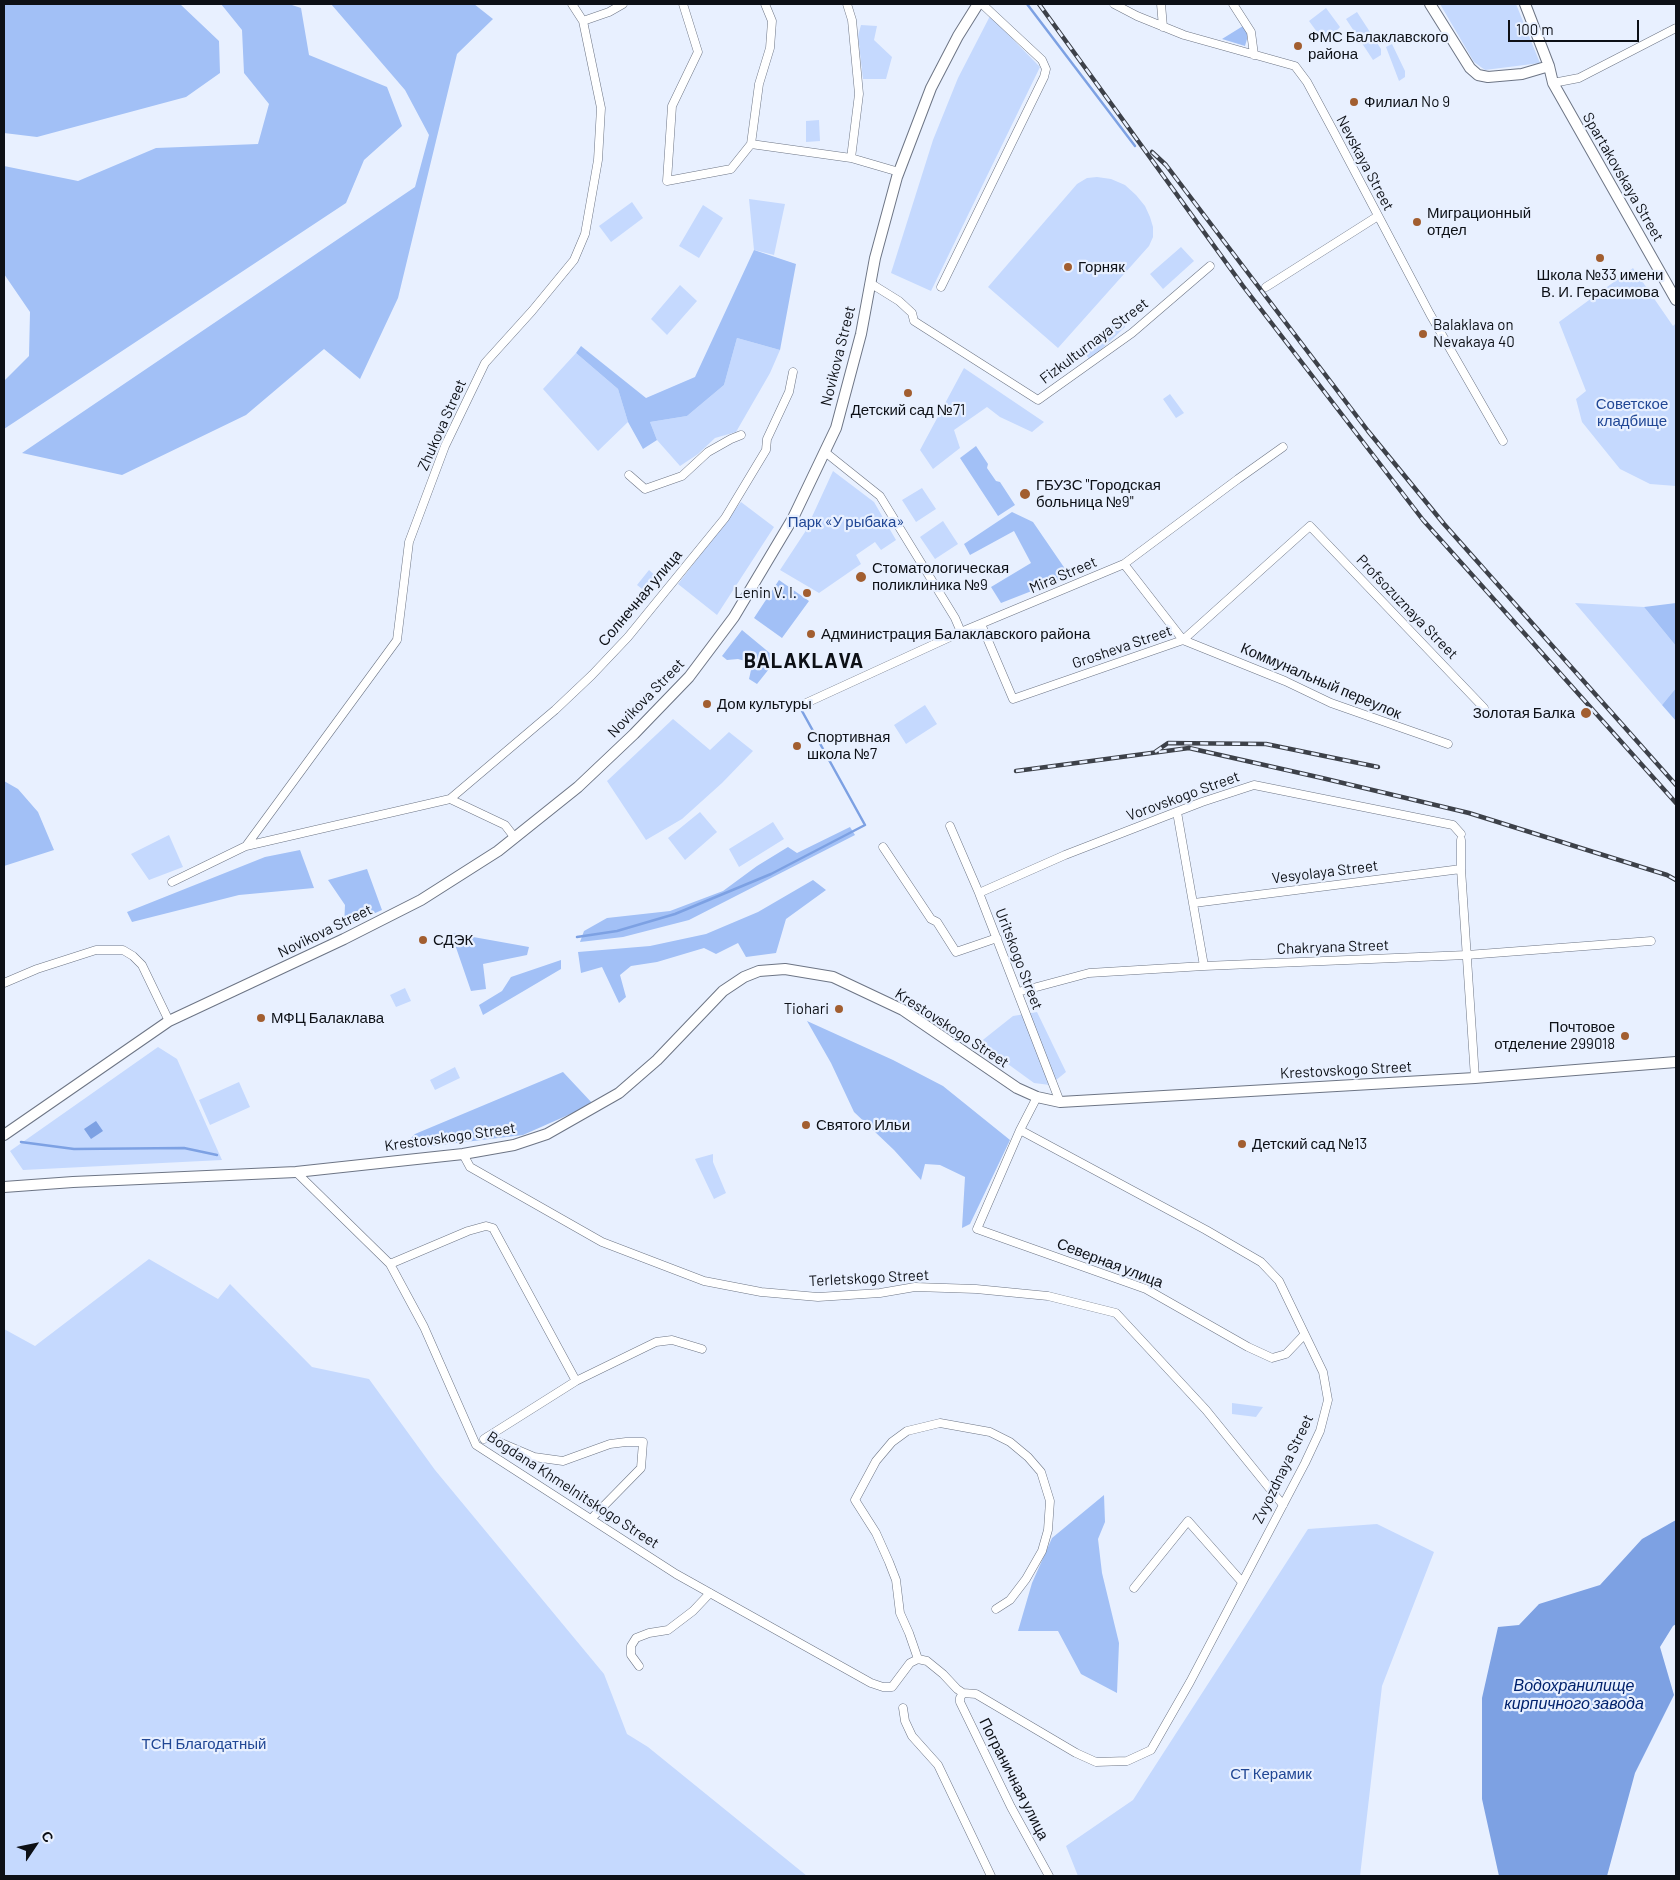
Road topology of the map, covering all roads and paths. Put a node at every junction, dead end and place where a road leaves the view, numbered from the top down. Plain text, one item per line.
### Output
1 (572, 4) edge
2 (622, 4) edge
3 (683, 4) edge
4 (765, 4) edge
5 (848, 4) edge
6 (980, 4) edge
7 (1114, 4) edge
8 (1161, 4) edge
9 (1233, 4) edge
10 (1430, 4) edge
11 (1525, 4) edge
12 (583, 21) junction
13 (1163, 26) junction
14 (1676, 28) edge
15 (1254, 55) junction
16 (1549, 66) junction
17 (1553, 83) junction
18 (751, 144) junction
19 (851, 158) junction
20 (900, 172) junction
21 (1378, 216) junction
22 (1210, 266) dead end
23 (870, 283) junction
24 (940, 287) dead end
25 (1266, 287) dead end
26 (1676, 300) edge
27 (793, 372) dead end
28 (741, 435) dead end
29 (1503, 441) dead end
30 (1283, 447) dead end
31 (825, 452) junction
32 (629, 475) dead end
33 (1310, 526) joint
34 (1124, 564) junction
35 (981, 624) junction
36 (961, 632) junction
37 (1183, 640) junction
38 (804, 704) dead end
39 (1484, 708) dead end
40 (1448, 744) dead end
41 (450, 799) junction
42 (1177, 812) junction
43 (950, 826) dead end
44 (515, 838) junction
45 (246, 846) junction
46 (884, 847) dead end
47 (1461, 869) junction
48 (172, 882) dead end
49 (979, 893) junction
50 (1194, 903) junction
51 (997, 938) junction
52 (1651, 941) dead end
53 (1467, 955) junction
54 (1204, 966) junction
55 (4, 983) edge
56 (1018, 992) junction
57 (168, 1021) junction
58 (1676, 1062) edge
59 (1475, 1078) junction
60 (1037, 1097) junction
61 (1060, 1102) junction
62 (1020, 1130) junction
63 (4, 1135) edge
64 (463, 1154) junction
65 (296, 1172) junction
66 (4, 1186) edge
67 (390, 1264) junction
68 (1304, 1335) junction
69 (702, 1349) dead end
70 (576, 1381) junction
71 (487, 1438) junction
72 (476, 1444) junction
73 (1283, 1505) junction
74 (591, 1519) junction
75 (1242, 1582) junction
76 (1134, 1588) dead end
77 (710, 1592) junction
78 (996, 1609) dead end
79 (918, 1659) junction
80 (639, 1666) dead end
81 (963, 1692) junction
82 (902, 1708) dead end
83 (991, 1876) edge
84 (1049, 1876) edge

1 - 12 street, Zhukova Street
2 - 12 street
3 - 18 street
4 - 18 street
5 - 19 street
6 - 20 main road, Novikova Street
6 - 24 street
7 - 13 street, Nevskaya Street
8 - 13 street
9 - 15 street
10 - 16 main road
11 - 16 main road, Spartakovskaya Street
12 - 45 street, Zhukova Street
13 - 15 street, Nevskaya Street
14 - 17 street
15 - 21 street, Nevskaya Street
16 - 17 main road, Spartakovskaya Street
17 - 26 main road, Spartakovskaya Street
18 - 19 street
19 - 20 street
20 - 23 main road, Novikova Street
21 - 25 street
21 - 29 street, Nevskaya Street
22 - 23 street, Fizkulturnaya Street
23 - 31 main road, Novikova Street
27 - 41 street, Солнечная улица
28 - 32 street
30 - 34 street, Mira Street
31 - 36 street
31 - 44 main road, Novikova Street
33 - 37 street, Grosheva Street
33 - 39 street, Profsozuznaya Street
34 - 35 street, Mira Street
34 - 37 street
35 - 36 street, Mira Street
35 - 37 street, Grosheva Street
36 - 38 street, Mira Street
37 - 40 street, Коммунальный переулок
41 - 44 street
41 - 45 street
42 - 47 street, Vorovskogo Street
42 - 49 street, Vorovskogo Street
42 - 50 street
43 - 49 street, Uritskogo Street
44 - 57 main road, Novikova Street
45 - 48 street
46 - 51 street
47 - 50 street, Vesyolaya Street
47 - 53 street
49 - 51 street, Uritskogo Street
50 - 54 street
51 - 56 street, Uritskogo Street
52 - 53 street, Chakryana Street
53 - 54 street, Chakryana Street
53 - 59 street
54 - 56 street, Chakryana Street
55 - 57 street
56 - 61 street, Uritskogo Street
57 - 63 main road, Novikova Street
58 - 59 main road, Krestovskogo Street
59 - 61 main road, Krestovskogo Street
60 - 61 main road, Krestovskogo Street
60 - 62 street
60 - 64 main road, Krestovskogo Street
62 - 68 street, Zvyozdnaya Street
62 - 68 street, Северная улица
64 - 65 main road, Krestovskogo Street
64 - 73 street, Terletskogo Street
65 - 66 main road, Krestovskogo Street
65 - 67 street, Bogdana Khmelnitskogo Street
67 - 70 street
67 - 72 street, Bogdana Khmelnitskogo Street
68 - 73 street, Zvyozdnaya Street
69 - 70 street
70 - 71 street
71 - 72 street
71 - 74 street
72 - 74 street, Bogdana Khmelnitskogo Street
73 - 75 street, Zvyozdnaya Street
74 - 77 street, Bogdana Khmelnitskogo Street
75 - 76 street
75 - 81 street, Zvyozdnaya Street
77 - 79 street, Bogdana Khmelnitskogo Street
77 - 80 street
78 - 79 street
79 - 81 street
81 - 84 street, Пограничная улица
82 - 83 street

